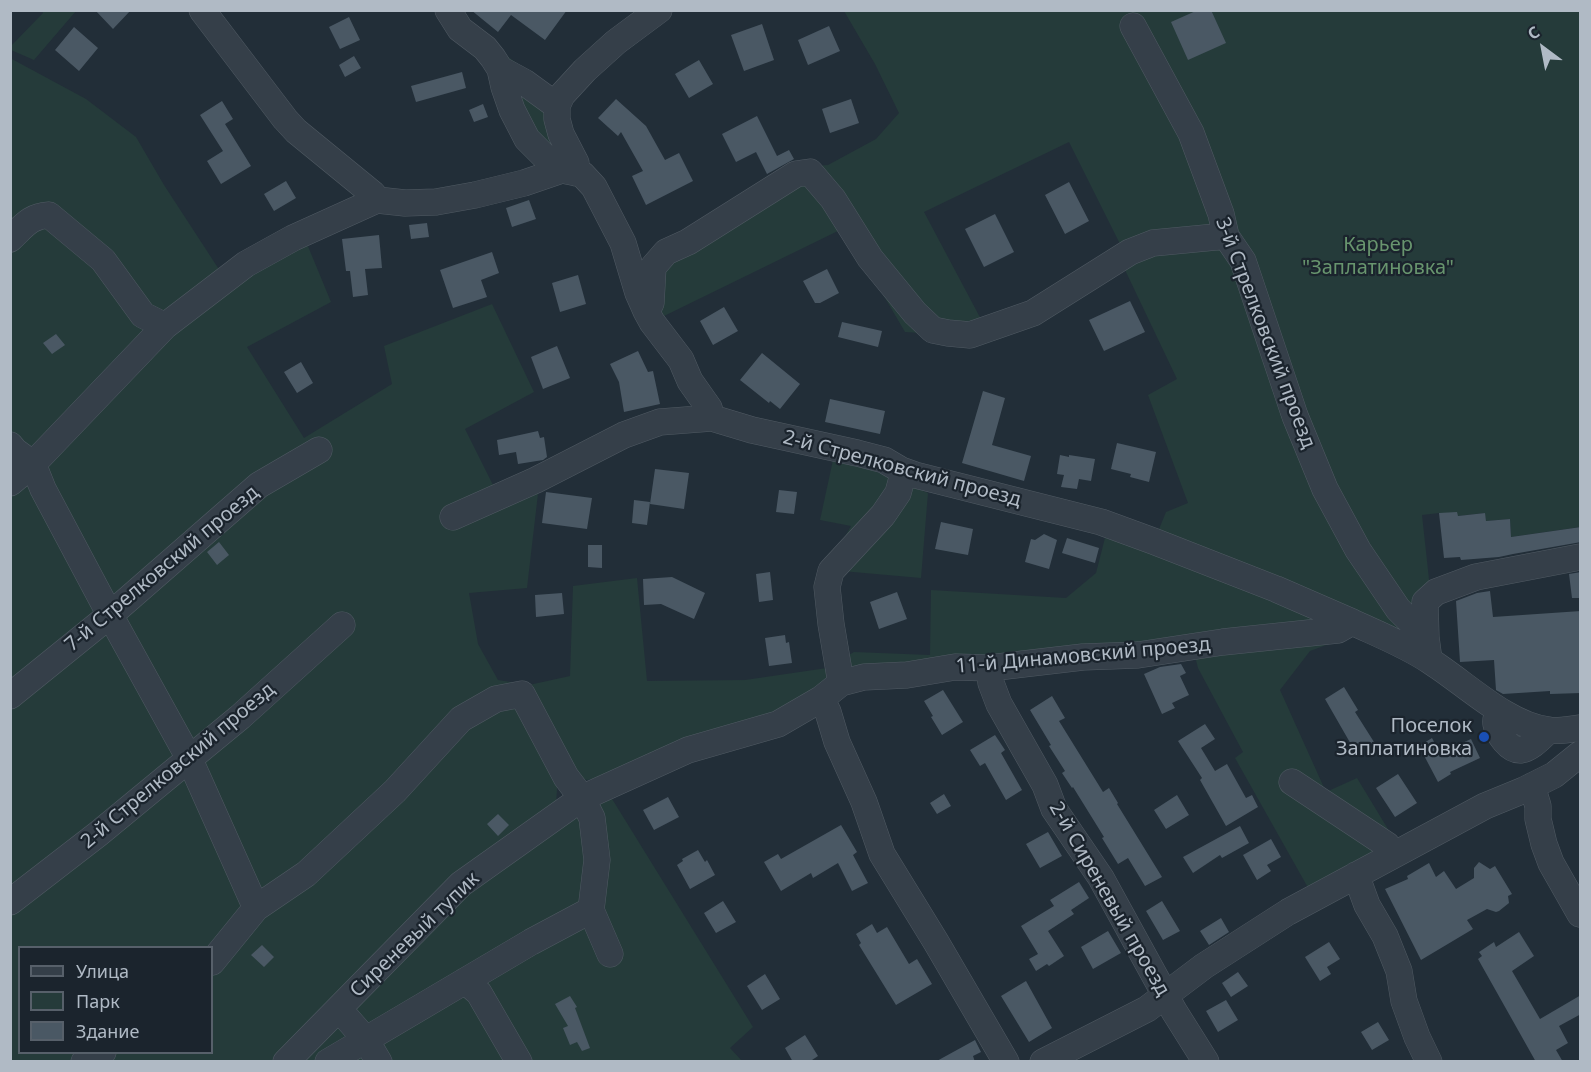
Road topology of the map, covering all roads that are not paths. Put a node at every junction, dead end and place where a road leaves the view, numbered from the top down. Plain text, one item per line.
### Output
1 (202, 10) edge
2 (448, 10) edge
3 (659, 10) edge
4 (1133, 26) dead end
5 (500, 69) junction
6 (557, 106) junction
7 (569, 171) junction
8 (377, 200) junction
9 (1226, 236) junction
10 (10, 239) edge
11 (666, 252) junction
12 (628, 259) junction
13 (646, 311) junction
14 (165, 326) junction
15 (712, 418) junction
16 (10, 445) edge
17 (319, 450) dead end
18 (33, 464) junction
19 (904, 471) junction
20 (10, 483) edge
21 (453, 517) dead end
22 (1581, 557) edge
23 (110, 615) junction
24 (1352, 622) junction
25 (342, 625) dead end
26 (1428, 649) junction
27 (989, 668) junction
28 (831, 691) junction
29 (10, 696) edge
30 (1581, 729) edge
31 (1581, 754) edge
32 (189, 758) junction
33 (1292, 782) dead end
34 (1532, 786) junction
35 (582, 798) junction
36 (1394, 854) junction
37 (1356, 876) junction
38 (10, 902) edge
39 (256, 908) junction
40 (591, 910) junction
41 (1581, 914) edge
42 (610, 954) dead end
43 (213, 961) edge
44 (465, 981) junction
45 (1166, 995) junction
46 (339, 1009) junction
47 (366, 1040) junction
48 (101, 1054) edge
49 (84, 1062) edge
50 (286, 1062) edge
51 (328, 1062) edge
52 (379, 1062) edge
53 (519, 1062) edge
54 (1006, 1062) edge
55 (1043, 1062) edge
56 (1206, 1062) edge
57 (1429, 1062) edge

1 - 8 street
2 - 5 street
3 - 6 street
4 - 9 street, 3-й Стрелковский проезд
5 - 6 street
5 - 7 street
6 - 7 street
7 - 8 street
7 - 12 street
8 - 14 street
9 - 11 street
9 - 26 street, 3-й Стрелковский проезд
10 - 14 street
11 - 12 street
11 - 13 street
12 - 13 street
13 - 15 street
14 - 18 street
15 - 19 street, 2-й Стрелковский проезд
15 - 21 street, 2-й Стрелковский проезд
16 - 18 street
17 - 23 street, 7-й Стрелковский проезд
18 - 20 street
18 - 23 street
19 - 24 street, 2-й Стрелковский проезд
19 - 28 street
22 - 26 street
23 - 29 street, 7-й Стрелковский проезд
23 - 32 street
24 - 26 street
24 - 27 street, 11-й Динамовский проезд
25 - 32 street, 2-й Стрелковский проезд
26 - 30 street
27 - 28 street, 11-й Динамовский проезд
27 - 45 street, 2-й Сиреневый проезд
28 - 35 street, 11-й Динамовский проезд
28 - 54 street
31 - 34 street
32 - 38 street, 2-й Стрелковский проезд
32 - 39 street
33 - 36 street
34 - 36 street
34 - 41 street
35 - 39 street
35 - 40 street
35 - 46 street, Сиреневый тупик
36 - 37 street
37 - 45 street
37 - 57 street
39 - 43 street
40 - 42 street
40 - 44 street
44 - 47 street
44 - 53 street
45 - 55 street
45 - 56 street, 2-й Сиреневый проезд
46 - 47 street
46 - 50 street, Сиреневый тупик
47 - 51 street
47 - 52 street
48 - 49 street

